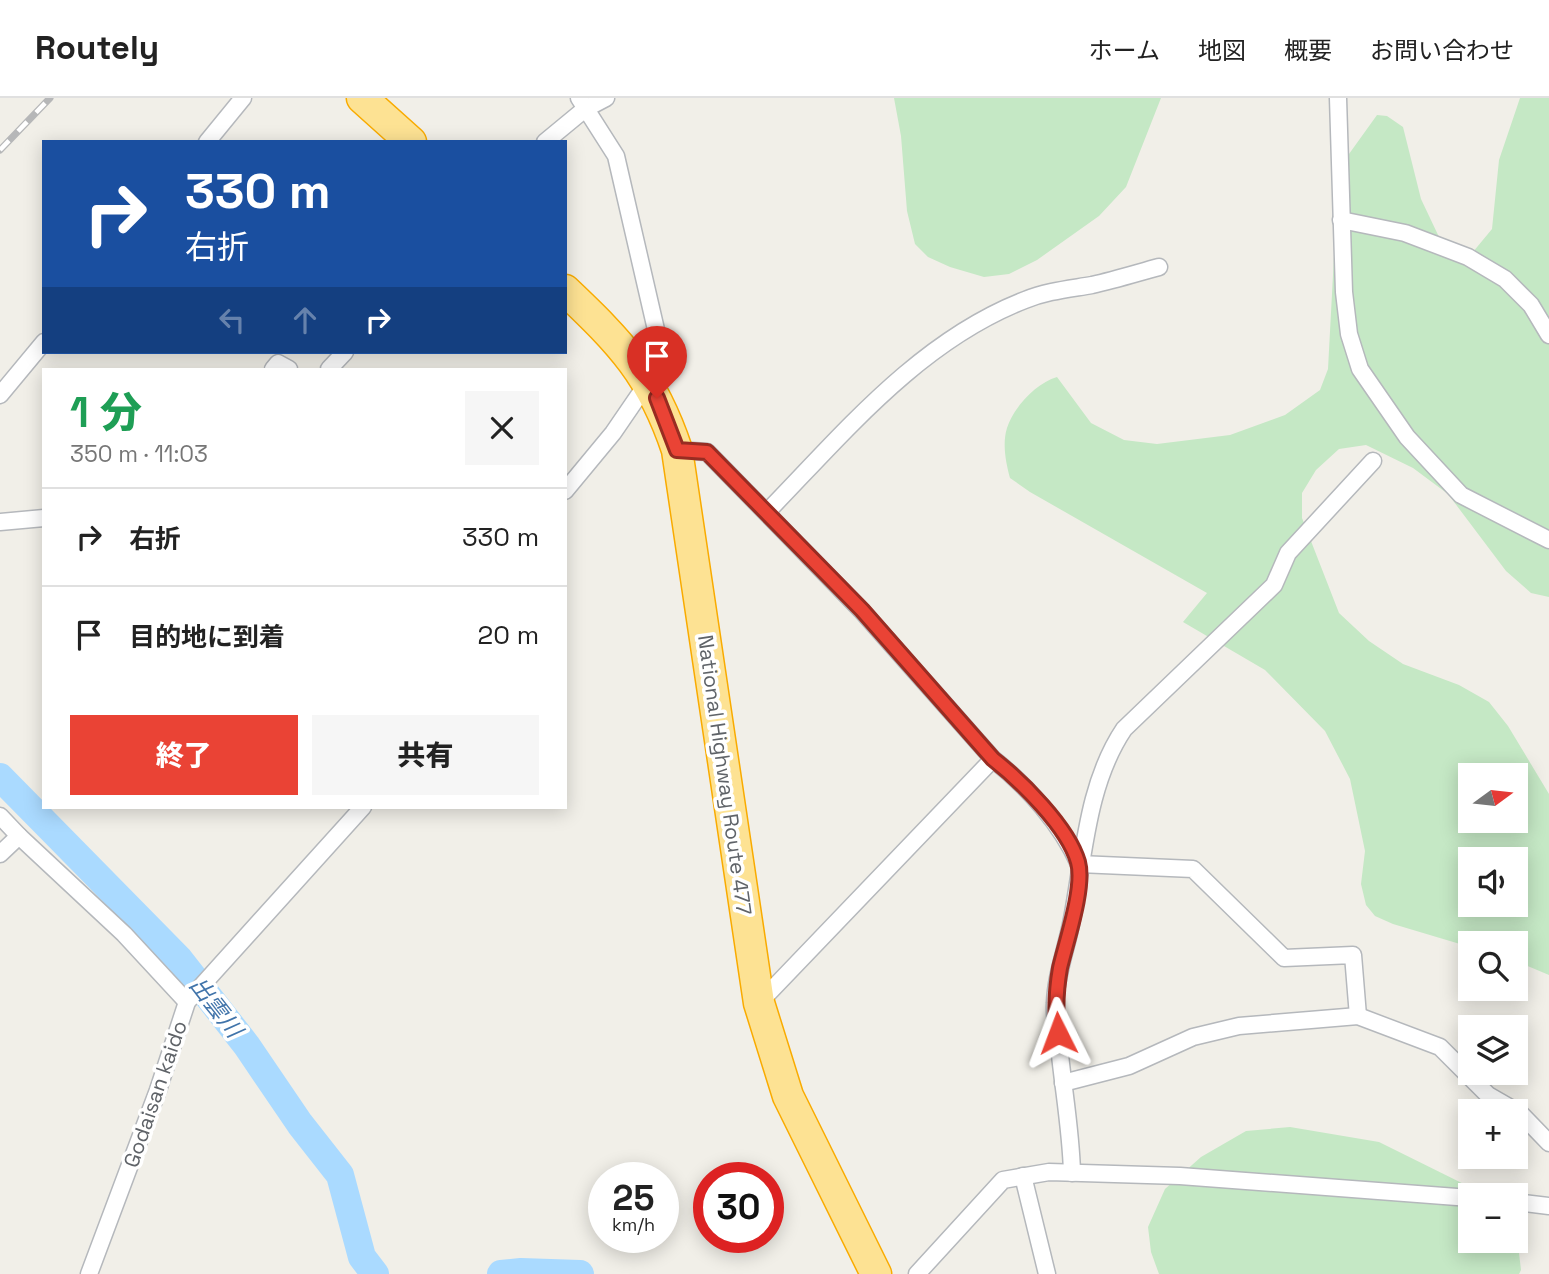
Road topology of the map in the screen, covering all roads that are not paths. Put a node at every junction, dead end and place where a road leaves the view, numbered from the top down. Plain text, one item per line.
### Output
1 (243, 98) edge
2 (362, 98) edge
3 (606, 98) edge
4 (1338, 98) edge
5 (582, 103) edge
6 (209, 140) edge
7 (409, 140) edge
8 (547, 140) edge
9 (1341, 220) junction
10 (1159, 267) dead end
11 (567, 292) edge
12 (1549, 334) edge
13 (42, 344) edge
14 (343, 354) edge
15 (273, 368) edge
16 (287, 368) edge
17 (330, 368) edge
18 (649, 384) junction
19 (0, 395) edge
20 (677, 450) junction
21 (1373, 461) dead end
22 (567, 489) edge
23 (766, 512) junction
24 (42, 518) edge
25 (0, 522) edge
26 (1549, 540) edge
27 (993, 759) junction
28 (361, 809) edge
29 (0, 816) edge
30 (19, 836) junction
31 (0, 854) edge
32 (1079, 864) junction
33 (190, 998) junction
34 (759, 1003) junction
35 (1358, 1016) junction
36 (1063, 1083) junction
37 (1549, 1143) edge
38 (1072, 1173) junction
39 (1023, 1176) junction
40 (1458, 1197) edge
41 (1528, 1203) edge
42 (1549, 1206) edge
43 (89, 1274) edge
44 (876, 1274) edge
45 (917, 1274) edge
46 (1047, 1274) edge

1 - 6 street
2 - 7 highway
3 - 5 street
4 - 9 street
5 - 8 street
5 - 18 street
9 - 12 street
9 - 26 street
10 - 23 street
11 - 18 highway, National Highway Route 477
13 - 19 street
14 - 17 street
15 - 16 street
18 - 20 highway, National Highway Route 477
18 - 22 street
20 - 23 street
20 - 34 highway, National Highway Route 477
21 - 32 street
23 - 27 street
24 - 25 street
27 - 32 street
27 - 34 street
28 - 33 street, Godaisan kaido
29 - 30 street
30 - 31 street
30 - 33 street
32 - 35 street
32 - 36 street
33 - 43 street, Godaisan kaido
34 - 44 highway, National Highway Route 477
35 - 36 street
35 - 37 street
36 - 38 street
38 - 39 street
38 - 40 street
39 - 45 street
39 - 46 street
41 - 42 street

